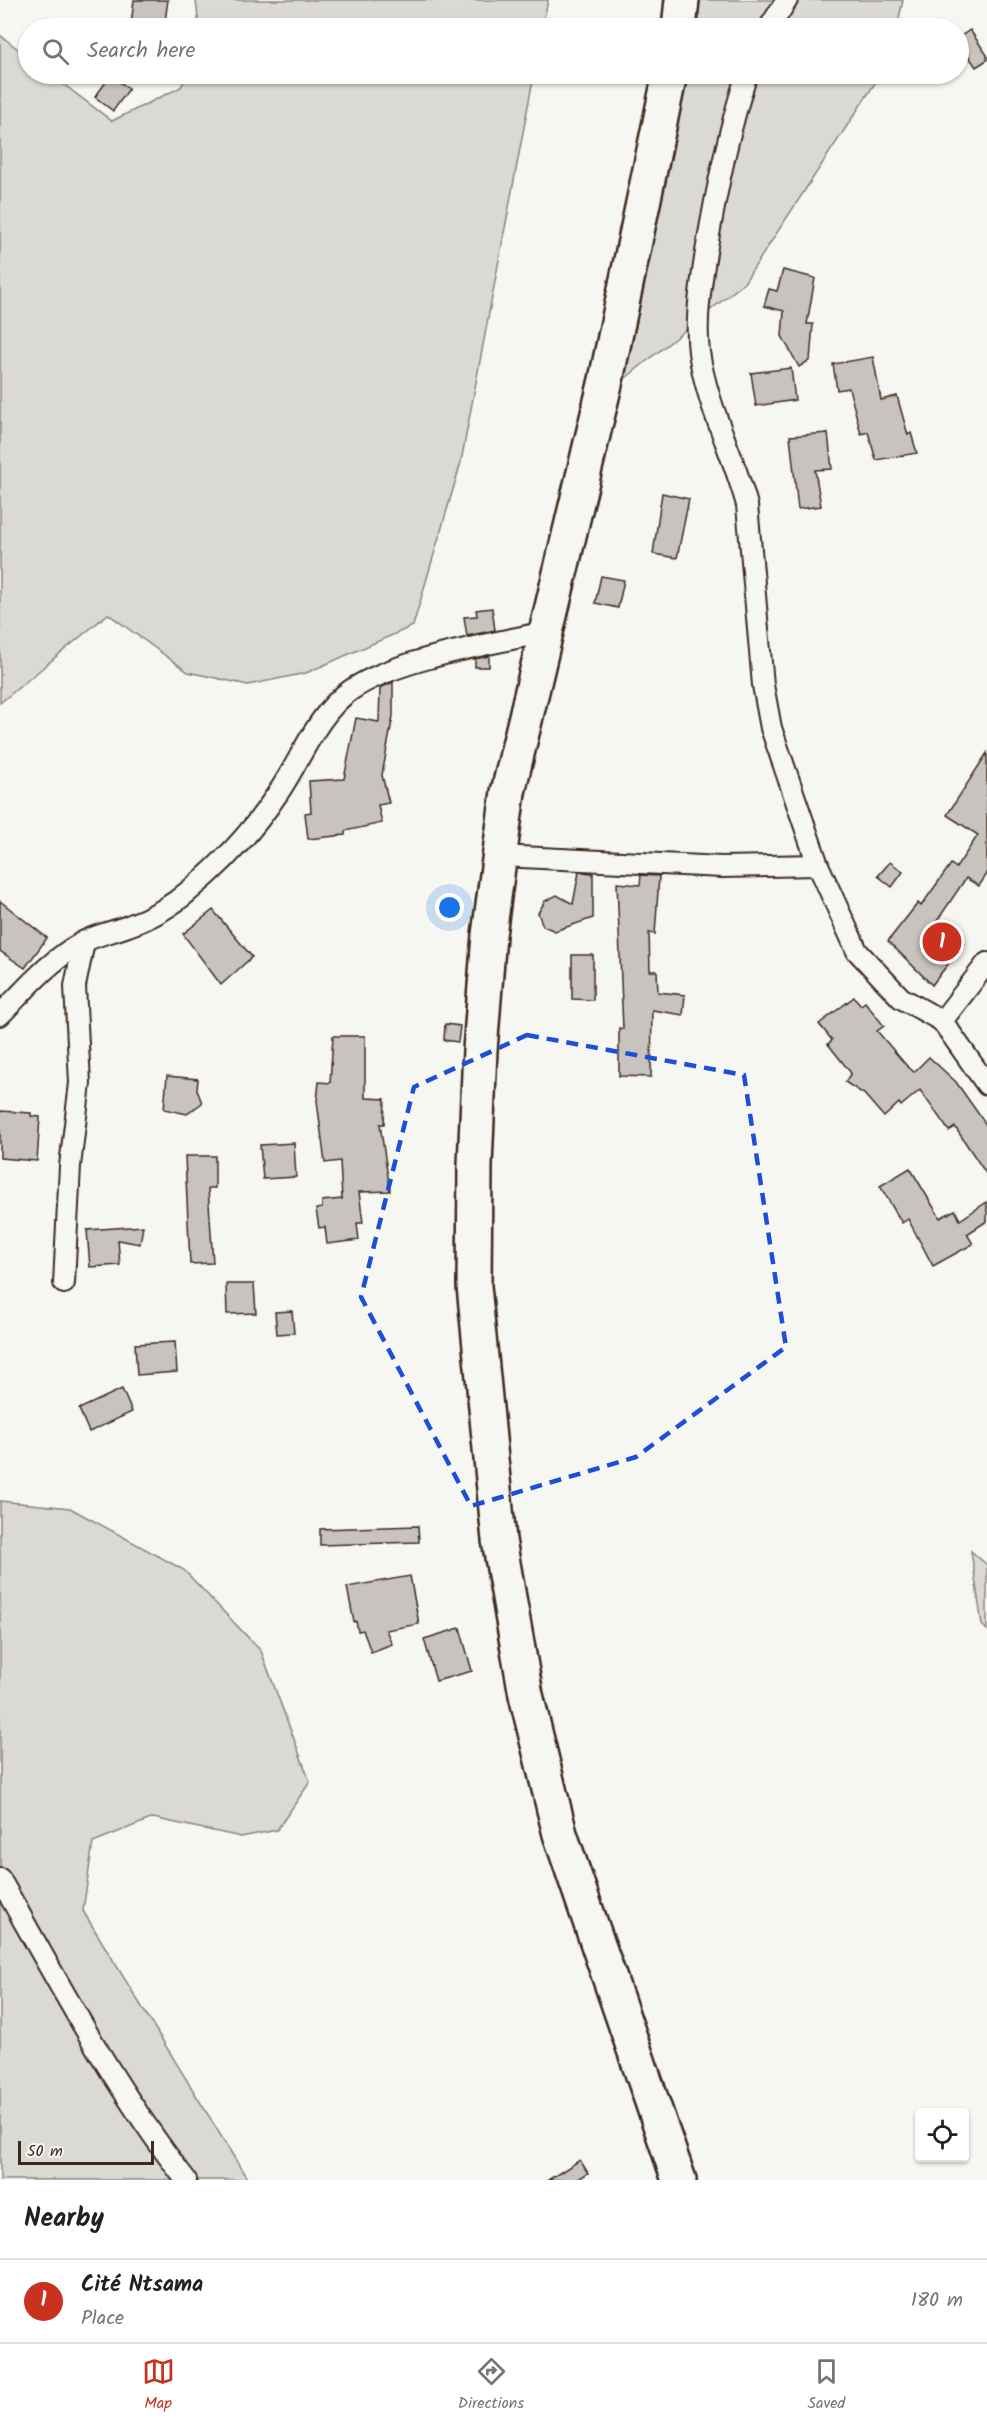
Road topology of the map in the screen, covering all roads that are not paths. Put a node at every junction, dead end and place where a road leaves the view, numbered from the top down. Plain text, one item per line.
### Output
1 (682, 0) edge
2 (787, 0) edge
3 (680, 18) edge
4 (775, 18) edge
5 (668, 84) edge
6 (744, 84) edge
7 (545, 632) junction
8 (499, 856) junction
9 (818, 865) junction
10 (84, 942) junction
11 (987, 963) edge
12 (0, 1015) edge
13 (942, 1021) junction
14 (987, 1085) edge
15 (64, 1283) dead end
16 (0, 1879) edge
17 (186, 2180) edge
18 (679, 2180) edge

1 - 3 highway
2 - 4 street
5 - 7 highway
6 - 9 street
7 - 8 highway
7 - 10 street
8 - 9 street
8 - 18 highway
9 - 13 street
10 - 12 street
10 - 15 street
11 - 13 street
13 - 14 street
16 - 17 street

